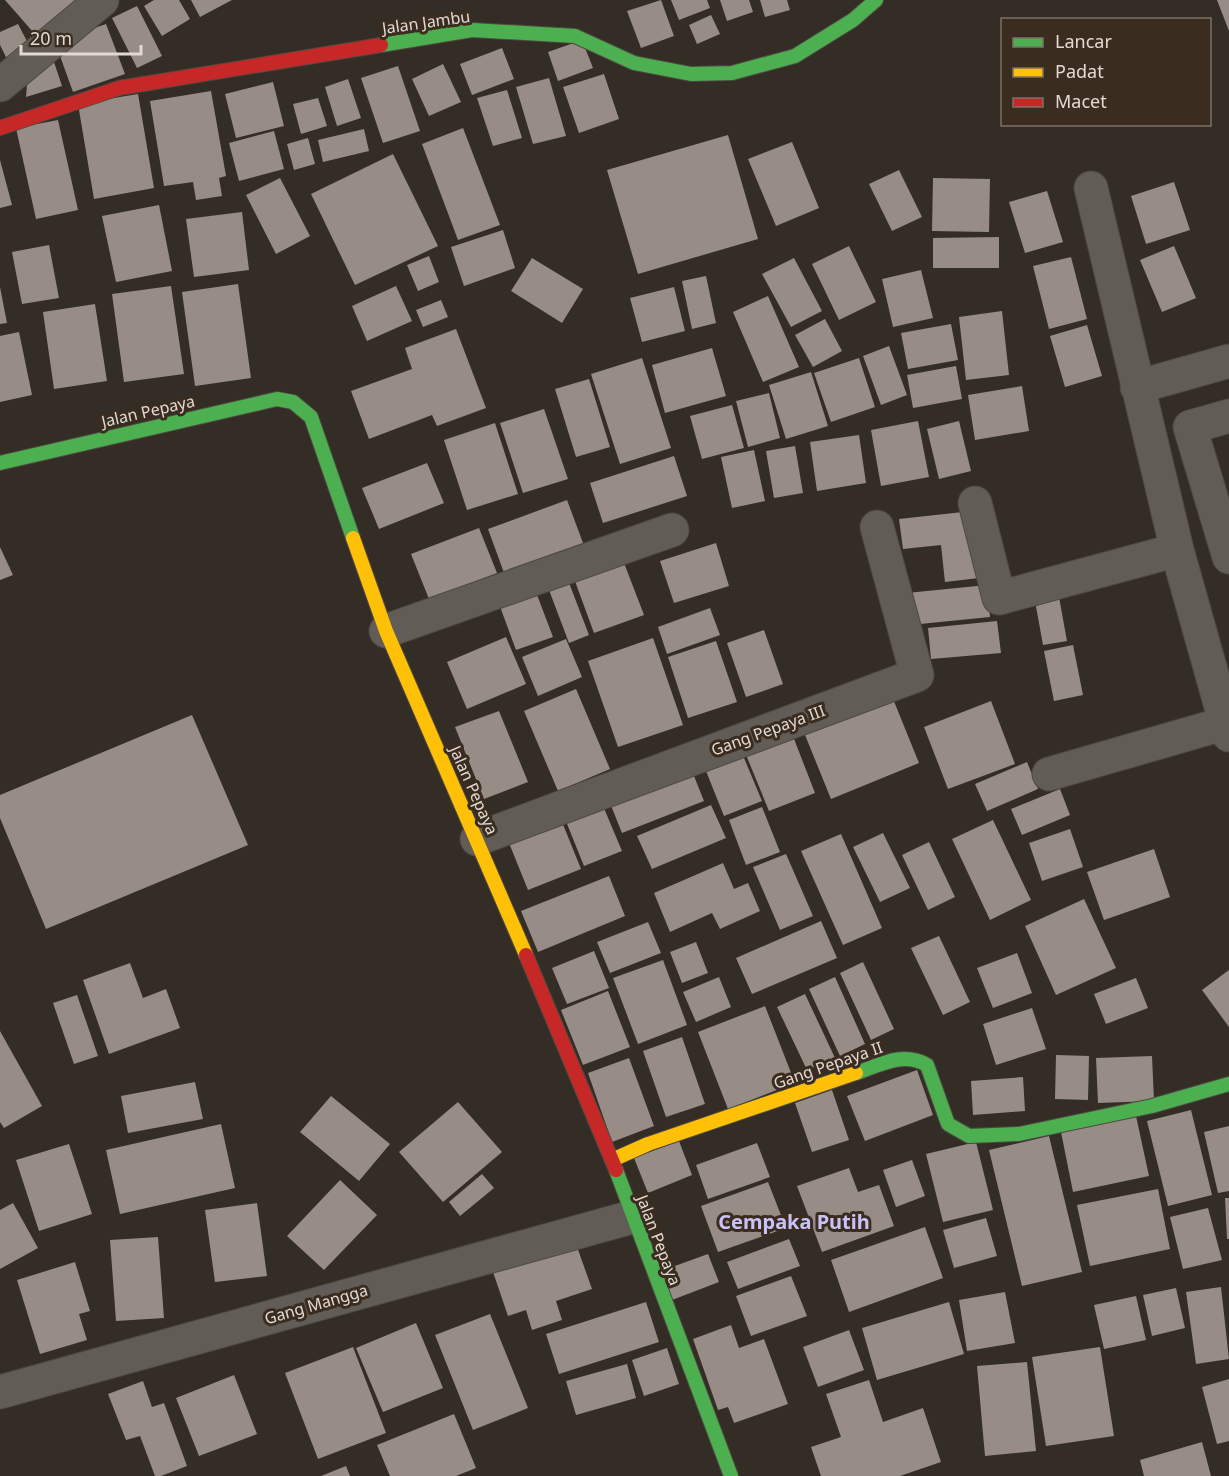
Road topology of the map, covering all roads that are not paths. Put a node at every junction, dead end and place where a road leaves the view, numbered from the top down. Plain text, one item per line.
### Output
1 (102, 0) edge
2 (876, 0) edge
3 (0, 86) edge
4 (0, 128) edge
5 (1091, 188) dead end
6 (1229, 361) edge
7 (1137, 387) junction
8 (1229, 416) edge
9 (0, 463) edge
10 (975, 503) dead end
11 (877, 527) dead end
12 (672, 530) dead end
13 (1177, 550) junction
14 (1229, 557) edge
15 (386, 631) junction
16 (1227, 729) edge
17 (1049, 774) dead end
18 (477, 839) junction
19 (1229, 1084) edge
20 (612, 1160) junction
21 (632, 1217) junction
22 (0, 1392) edge
23 (731, 1476) edge

1 - 3 street
2 - 4 street, Jalan Jambu
5 - 7 street
6 - 7 street
7 - 13 street
8 - 14 street
9 - 15 street, Jalan Pepaya
10 - 13 street
11 - 18 street, Gang Pepaya III
12 - 15 street
13 - 16 street
15 - 18 street, Jalan Pepaya
16 - 17 street
18 - 20 street, Jalan Pepaya
19 - 20 street, Gang Pepaya II
20 - 21 street, Jalan Pepaya
21 - 22 street, Gang Mangga
21 - 23 street, Jalan Pepaya

